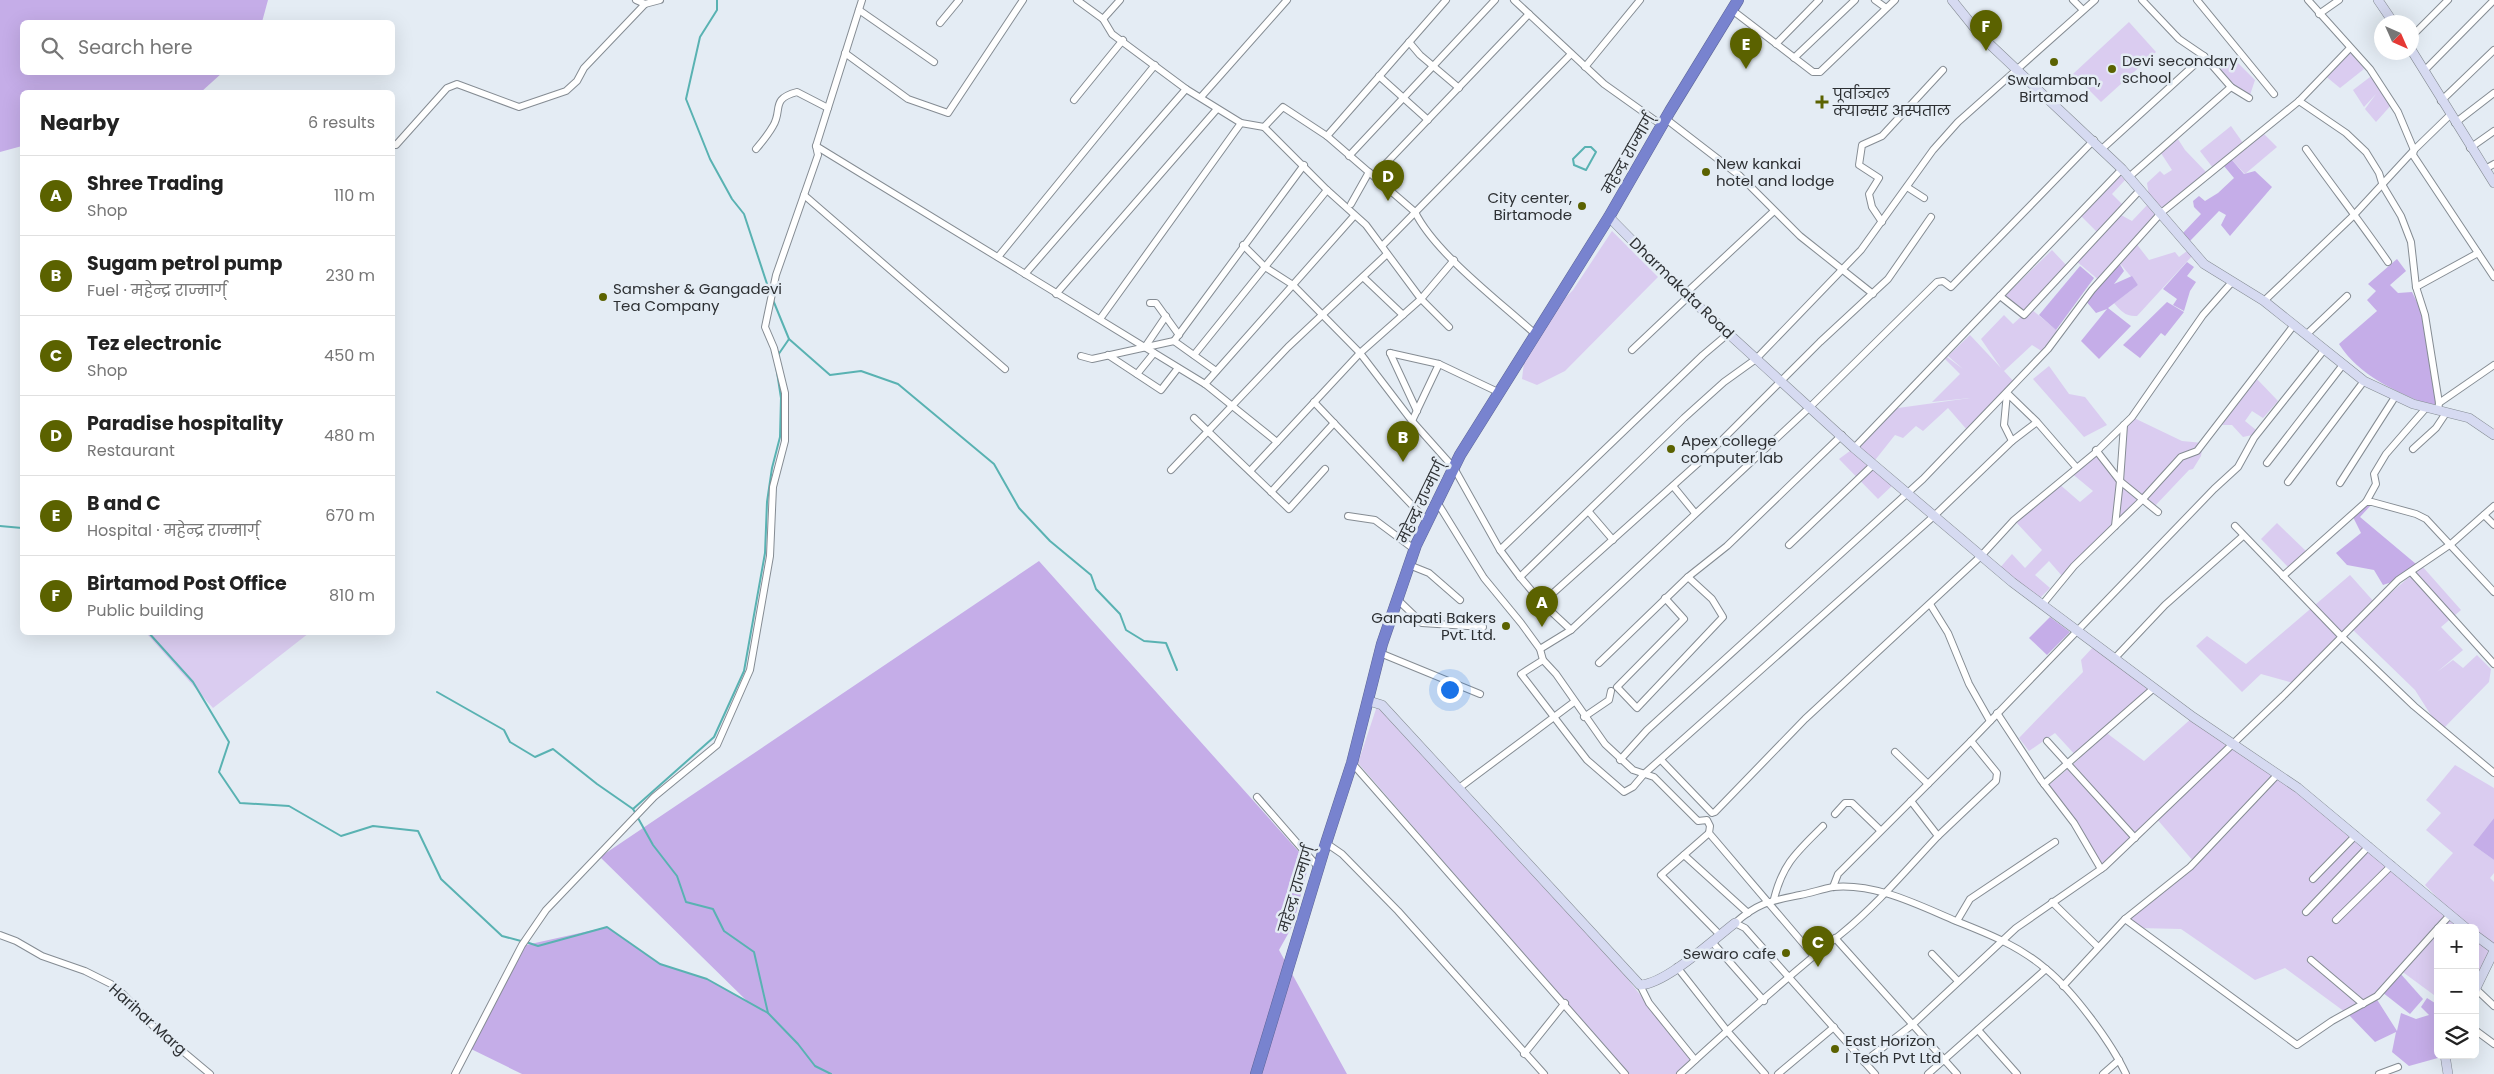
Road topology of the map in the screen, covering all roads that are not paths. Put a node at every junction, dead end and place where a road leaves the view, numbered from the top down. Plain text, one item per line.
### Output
1 (636, 0) edge
2 (660, 0) edge
3 (862, 0) edge
4 (959, 0) edge
5 (1023, 0) edge
6 (1077, 0) edge
7 (1120, 0) edge
8 (1287, 0) edge
9 (1446, 0) edge
10 (1496, 0) edge
11 (1514, 0) edge
12 (1640, 0) edge
13 (1738, 0) edge
14 (1819, 0) edge
15 (1855, 0) edge
16 (1875, 0) edge
17 (1895, 0) edge
18 (1952, 0) edge
19 (2073, 0) edge
20 (2095, 0) edge
21 (2142, 0) edge
22 (2197, 0) edge
23 (2308, 0) edge
24 (2339, 0) edge
25 (2378, 0) edge
26 (2448, 0) edge
27 (2494, 0) edge
28 (645, 4) junction
29 (1886, 8) junction
30 (859, 10) junction
31 (1732, 10) junction
32 (2083, 10) junction
33 (1529, 14) junction
34 (2319, 14) junction
35 (2388, 15) edge
36 (1103, 19) junction
37 (940, 23) dead end
38 (2419, 29) edge
39 (1123, 40) junction
40 (1409, 42) junction
41 (1776, 44) junction
42 (2350, 48) junction
43 (2494, 50) edge
44 (845, 53) junction
45 (1571, 54) junction
46 (2204, 56) junction
47 (1794, 58) junction
48 (2417, 60) edge
49 (934, 62) dead end
50 (1155, 65) junction
51 (1434, 66) junction
52 (1585, 67) junction
53 (2018, 69) junction
54 (1943, 70) dead end
55 (2424, 71) junction
56 (1379, 76) junction
57 (2230, 87) junction
58 (1459, 88) junction
59 (1186, 89) junction
60 (2494, 93) edge
61 (2274, 94) dead end
62 (1201, 97) junction
63 (1403, 98) junction
64 (2249, 98) dead end
65 (1074, 100) dead end
66 (2299, 101) junction
67 (2441, 101) junction
68 (828, 108) junction
69 (1217, 109) junction
70 (2453, 119) junction
71 (1428, 120) junction
72 (1665, 122) junction
73 (1241, 123) junction
74 (1264, 127) junction
75 (2494, 131) edge
76 (1327, 136) junction
77 (2094, 140) junction
78 (395, 144) edge
79 (816, 146) junction
80 (756, 148) dead end
81 (2103, 148) junction
82 (2470, 148) junction
83 (2306, 149) dead end
84 (2414, 150) junction
85 (1349, 156) junction
86 (2494, 164) edge
87 (1304, 165) junction
88 (2122, 169) junction
89 (2485, 169) junction
90 (1371, 174) junction
91 (2129, 177) junction
92 (2494, 183) edge
93 (2383, 186) junction
94 (1907, 187) junction
95 (1326, 190) junction
96 (2140, 190) junction
97 (804, 195) junction
98 (1924, 198) dead end
99 (1350, 204) dead end
100 (1774, 210) junction
101 (1415, 212) junction
102 (2160, 213) junction
103 (1354, 216) junction
104 (2354, 216) junction
105 (1609, 217) junction
106 (1931, 217) dead end
107 (1882, 222) junction
108 (1243, 245) junction
109 (1382, 246) junction
110 (2478, 253) junction
111 (1387, 254) junction
112 (998, 257) junction
113 (1454, 260) junction
114 (2388, 262) dead end
115 (1265, 267) junction
116 (1841, 271) junction
117 (1025, 274) junction
118 (1363, 277) junction
119 (2494, 277) edge
120 (2232, 282) junction
121 (1293, 285) junction
122 (2416, 287) junction
123 (1056, 294) junction
124 (1873, 294) junction
125 (1687, 296) junction
126 (2000, 296) junction
127 (2347, 296) dead end
128 (1421, 299) junction
129 (2264, 301) junction
130 (1150, 303) dead end
131 (1323, 315) junction
132 (1403, 315) junction
133 (1166, 316) junction
134 (1100, 319) junction
135 (2294, 325) junction
136 (1449, 328) dead end
137 (1534, 333) junction
138 (1729, 333) junction
139 (1179, 334) junction
140 (2306, 335) junction
141 (1174, 341) junction
142 (1145, 347) junction
143 (1632, 350) dead end
144 (2324, 350) junction
145 (1154, 352) junction
146 (1360, 354) junction
147 (1108, 355) junction
148 (1081, 356) dead end
149 (1194, 356) junction
150 (1756, 358) junction
151 (1439, 364) junction
152 (2494, 365) edge
153 (2342, 366) junction
154 (1005, 368) dead end
155 (1178, 368) junction
156 (1216, 371) junction
157 (1137, 374) junction
158 (2364, 381) junction
159 (1782, 382) junction
160 (1205, 384) junction
161 (1498, 392) junction
162 (2007, 393) junction
163 (2395, 397) junction
164 (1314, 402) junction
165 (1232, 406) junction
166 (1810, 407) junction
167 (2426, 408) junction
168 (2441, 409) junction
169 (1417, 411) junction
170 (1194, 418) dead end
171 (1412, 420) junction
172 (2037, 422) junction
173 (1334, 423) junction
174 (2124, 425) junction
175 (1208, 431) junction
176 (1842, 435) junction
177 (2494, 436) edge
178 (2012, 441) junction
179 (1277, 442) junction
180 (1854, 448) junction
181 (2412, 448) dead end
182 (2096, 450) junction
183 (2267, 463) dead end
184 (1874, 465) junction
185 (2076, 467) junction
186 (1454, 468) junction
187 (1325, 469) dead end
188 (1171, 470) dead end
189 (1250, 471) junction
190 (2120, 481) junction
191 (2288, 482) dead end
192 (2340, 483) dead end
193 (1673, 486) junction
194 (1272, 492) junction
195 (1907, 494) junction
196 (2141, 500) junction
197 (1437, 502) junction
198 (2366, 502) junction
199 (2494, 506) edge
200 (1589, 512) junction
201 (2158, 512) dead end
202 (1695, 513) junction
203 (2484, 515) junction
204 (1348, 516) dead end
205 (1934, 516) junction
206 (1427, 521) junction
207 (2494, 525) edge
208 (2115, 526) junction
209 (2235, 526) dead end
210 (2243, 536) junction
211 (1613, 540) junction
212 (2451, 544) junction
213 (1789, 545) dead end
214 (1414, 549) junction
215 (1500, 550) junction
216 (1981, 556) junction
217 (1409, 565) junction
218 (2410, 572) junction
219 (2283, 576) junction
220 (1520, 577) junction
221 (1688, 577) junction
222 (2494, 592) edge
223 (1665, 598) junction
224 (1397, 599) junction
225 (1460, 600) dead end
226 (1542, 603) junction
227 (1930, 604) junction
228 (2042, 605) junction
229 (1482, 627) dead end
230 (1571, 630) junction
231 (2076, 631) junction
232 (2342, 637) junction
233 (1540, 649) junction
234 (1380, 653) junction
235 (2114, 659) junction
236 (1543, 660) junction
237 (1599, 663) dead end
238 (2494, 664) edge
239 (2154, 688) junction
240 (1611, 691) dead end
241 (1480, 694) dead end
242 (1369, 701) junction
243 (1574, 702) junction
244 (1997, 713) junction
245 (1553, 717) junction
246 (1584, 717) junction
247 (1990, 721) junction
248 (2047, 740) dead end
249 (1971, 741) junction
250 (2234, 743) junction
251 (1895, 752) dead end
252 (1620, 760) junction
253 (1660, 760) junction
254 (1352, 763) junction
255 (2067, 764) junction
256 (2494, 773) edge
257 (1644, 774) junction
258 (2278, 774) junction
259 (1928, 784) junction
260 (2044, 784) junction
261 (1460, 788) junction
262 (1257, 797) dead end
263 (1910, 801) junction
264 (1835, 814) dead end
265 (1823, 826) dead end
266 (1880, 830) junction
267 (1709, 833) junction
268 (2356, 835) junction
269 (1938, 836) junction
270 (2135, 838) junction
271 (2055, 842) dead end
272 (1326, 843) junction
273 (2369, 846) junction
274 (1684, 855) junction
275 (2392, 865) junction
276 (1318, 867) junction
277 (2101, 869) junction
278 (2313, 879) dead end
279 (1833, 888) junction
280 (1885, 893) junction
281 (1771, 900) junction
282 (2052, 902) junction
283 (1748, 912) junction
284 (2306, 912) dead end
285 (2450, 915) junction
286 (2125, 919) junction
287 (2336, 920) dead end
288 (1957, 921) junction
289 (1736, 923) junction
290 (2442, 924) edge
291 (2461, 924) edge
292 (2434, 932) edge
293 (0, 935) edge
294 (1720, 935) junction
295 (1835, 938) junction
296 (2479, 939) edge
297 (2005, 940) junction
298 (1713, 943) junction
299 (2098, 947) junction
300 (2494, 952) edge
301 (1932, 954) dead end
302 (1813, 955) junction
303 (2312, 960) dead end
304 (1677, 967) junction
305 (2046, 969) junction
306 (1790, 977) junction
307 (1958, 981) junction
308 (2479, 981) edge
309 (1640, 985) junction
310 (2063, 986) junction
311 (2479, 993) edge
312 (1764, 1001) junction
313 (1565, 1003) junction
314 (2363, 1004) junction
315 (2494, 1006) edge
316 (1912, 1025) junction
317 (1834, 1027) junction
318 (1978, 1030) junction
319 (1728, 1032) junction
320 (2479, 1033) edge
321 (2494, 1044) edge
322 (1524, 1054) junction
323 (2446, 1059) edge
324 (1695, 1060) junction
325 (1946, 1060) junction
326 (2120, 1060) junction
327 (1864, 1062) junction
328 (2398, 1067) dead end
329 (210, 1074) edge
330 (455, 1074) edge
331 (1256, 1074) edge
332 (1544, 1074) edge
333 (1625, 1074) edge
334 (1680, 1074) edge
335 (1764, 1074) edge
336 (1778, 1074) edge
337 (1875, 1074) edge
338 (1928, 1074) edge
339 (1957, 1074) edge
340 (2017, 1074) edge
341 (2103, 1074) edge
342 (2126, 1074) edge
343 (2379, 1074) edge
344 (2448, 1074) edge

1 - 28 street
2 - 28 street
3 - 30 street
4 - 37 street
5 - 44 street
6 - 36 street
7 - 36 street
8 - 62 street
9 - 40 street
10 - 51 street
11 - 33 street
12 - 52 street
13 - 31 highway, महेन्द्र राज्मार्ग्
14 - 41 street
15 - 47 street
16 - 29 street
17 - 29 street
18 - 53 street
19 - 32 street
20 - 32 street
21 - 46 street
22 - 61 street
23 - 34 street
24 - 34 street
25 - 35 street
26 - 38 street
27 - 55 street
28 - 78 street
29 - 47 street
30 - 44 street
30 - 49 street
31 - 41 street
31 - 72 highway, महेन्द्र राज्मार्ग्
32 - 53 street
33 - 45 street
33 - 58 street
34 - 42 street
36 - 39 street
39 - 50 street
39 - 65 street
40 - 51 street
40 - 56 street
41 - 47 street
42 - 66 street
42 - 84 street
43 - 67 street
44 - 68 street
45 - 52 street
45 - 101 street
46 - 57 street
46 - 81 street
48 - 55 street
50 - 59 street
50 - 112 street
51 - 58 street
51 - 63 street
52 - 72 street
53 - 77 street
53 - 94 street
54 - 107 street
55 - 67 street
56 - 63 street
56 - 76 street
57 - 64 street
57 - 91 street
58 - 71 street
59 - 62 street
59 - 117 street
60 - 70 street
62 - 69 street
63 - 71 street
63 - 85 street
66 - 93 street
66 - 102 street
67 - 70 street
68 - 79 street
68 - 80 street
69 - 73 street
69 - 123 street
70 - 82 street
70 - 84 street
71 - 90 street
72 - 100 street
72 - 105 highway, महेन्द्र राज्मार्ग्
73 - 74 street
73 - 134 street
74 - 76 street
74 - 87 street
75 - 82 street
76 - 85 street
77 - 81 street
77 - 166 street
79 - 97 street
79 - 112 street
81 - 88 street
82 - 89 street
83 - 104 street
84 - 93 street
84 - 110 street
85 - 90 street
86 - 89 street
87 - 95 street
87 - 108 street
88 - 91 street
88 - 126 street
89 - 92 street
90 - 99 street
90 - 101 street
91 - 96 street
93 - 104 street
93 - 122 street
94 - 98 street
94 - 107 street
95 - 103 street
95 - 115 street
96 - 102 street
96 - 126 street
97 - 154 street
97 - 330 street
100 - 116 street
100 - 125 street
101 - 109 street
101 - 113 street
102 - 120 street
102 - 162 street
103 - 109 street
103 - 121 street
104 - 114 street
104 - 129 street
105 - 125 street, Dharmakata Road
105 - 137 highway, महेन्द्र राज्मार्ग्
106 - 124 street
107 - 116 street
108 - 115 street
108 - 139 street
109 - 111 street
110 - 119 street
110 - 122 street
111 - 118 street
111 - 128 street
112 - 117 street
113 - 128 street
113 - 137 street
115 - 121 street
115 - 149 street
116 - 124 street
116 - 150 street
117 - 123 street
118 - 131 street
118 - 132 street
120 - 129 street
120 - 174 street
121 - 131 street
121 - 156 street
122 - 168 street
123 - 134 street
124 - 159 street
125 - 138 street, Dharmakata Road
125 - 143 street
126 - 180 street
127 - 140 street
128 - 132 street
128 - 136 street
129 - 135 street
130 - 133 street
131 - 146 street
131 - 165 street
132 - 146 street
133 - 139 street
133 - 142 street
134 - 142 street
135 - 140 street
135 - 196 street
137 - 161 highway, महेन्द्र राज्मार्ग्
138 - 150 street, Dharmakata Road
138 - 215 street
139 - 141 street
140 - 144 street
141 - 142 street
141 - 149 street
142 - 145 street
142 - 147 street
144 - 153 street
144 - 231 street
145 - 155 street
145 - 157 street
146 - 164 street
146 - 171 street
147 - 148 street
147 - 157 street
149 - 156 street
150 - 159 street, Dharmakata Road
150 - 200 street
151 - 161 street
151 - 169 street
151 - 169 street
152 - 168 street
153 - 158 street
153 - 183 street
155 - 157 street
155 - 160 street
156 - 160 street
158 - 163 street
158 - 191 street
159 - 166 street, Dharmakata Road
159 - 193 street
160 - 165 street
161 - 186 highway, महेन्द्र राज्मार्ग्
162 - 172 street
162 - 178 street
162 - 195 street
163 - 167 street
163 - 192 street
164 - 173 street
164 - 179 street
165 - 175 street
165 - 179 street
166 - 176 street, Dharmakata Road
166 - 202 street
167 - 168 street
167 - 198 street
168 - 177 street
168 - 181 street
169 - 171 street
170 - 175 street
171 - 186 street
172 - 178 street
172 - 185 street
173 - 194 street
173 - 206 street
174 - 182 street
174 - 190 street
175 - 188 street
175 - 189 street
176 - 180 street, Dharmakata Road
176 - 221 street
178 - 205 street
179 - 189 street
180 - 184 street, Dharmakata Road
182 - 185 street
182 - 190 street
184 - 195 street, Dharmakata Road
184 - 213 street
185 - 216 street
186 - 197 highway, महेन्द्र राज्मार्ग्
186 - 215 street
187 - 194 street
189 - 194 street
190 - 196 street
190 - 208 street
193 - 202 street
193 - 211 street
195 - 205 street, Dharmakata Road
195 - 252 street
196 - 201 street
196 - 208 street
197 - 206 highway, महेन्द्र राज्मार्ग्
197 - 233 street
198 - 212 street
198 - 219 street
199 - 203 street
200 - 211 street
200 - 220 street
202 - 230 street
203 - 207 street
203 - 212 street
204 - 214 street
205 - 216 street, Dharmakata Road
205 - 253 street
206 - 214 highway, महेन्द्र राज्मार्ग्
208 - 228 street
209 - 210 street
210 - 219 street
210 - 235 street
211 - 226 street
212 - 218 street
212 - 222 street
214 - 217 highway, महेन्द्र राज्मार्ग्
215 - 220 street
216 - 227 street
216 - 228 street, Dharmakata Road
217 - 224 highway, महेन्द्र राज्मार्ग्
217 - 225 street
218 - 232 street
218 - 238 street
219 - 232 street
220 - 226 street
221 - 223 street
221 - 223 street
223 - 237 street
224 - 229 street
224 - 234 highway, महेन्द्र राज्मार्ग्
226 - 230 street
227 - 247 street
227 - 253 street
228 - 231 street, Dharmakata Road
230 - 233 street
231 - 235 street, Dharmakata Road
231 - 244 street
232 - 250 street
232 - 256 street
233 - 236 street
234 - 241 street
234 - 242 highway, महेन्द्र राज्मार्ग्
235 - 239 street, Dharmakata Road
236 - 243 street
236 - 245 street
239 - 250 street, Dharmakata Road
239 - 255 street
240 - 246 street
242 - 254 highway, महेन्द्र राज्मार्ग्
242 - 261 street
243 - 245 street
243 - 246 street
244 - 247 street
244 - 260 street
245 - 257 street
245 - 261 street
246 - 252 street
247 - 249 street
248 - 255 street
249 - 259 street
249 - 269 street
250 - 258 street, Dharmakata Road
250 - 270 street
251 - 259 street
252 - 257 street
253 - 257 street
254 - 272 highway, महेन्द्र राज्मार्ग्
254 - 313 street
255 - 260 street
255 - 270 street
257 - 267 street
258 - 268 street, Dharmakata Road
258 - 286 street
259 - 263 street
260 - 277 street
261 - 309 street
262 - 276 street
263 - 266 street
263 - 269 street
264 - 266 street
265 - 281 street
266 - 279 street
267 - 274 street
267 - 281 street
268 - 273 street, Dharmakata Road
268 - 278 street
269 - 280 street
270 - 277 street
271 - 288 street
272 - 276 highway, महेन्द्र राज्मार्ग्
272 - 322 street
273 - 275 street, Dharmakata Road
273 - 284 street
274 - 283 street
274 - 294 street
275 - 285 street, Dharmakata Road
275 - 287 street
276 - 331 highway, महेन्द्र राज्मार्ग्
277 - 282 street
279 - 280 street
279 - 281 street
280 - 288 street
280 - 295 street
281 - 283 street
281 - 302 street
282 - 297 street
282 - 299 street
283 - 289 street
285 - 290 street
285 - 291 street, Dharmakata Road
286 - 299 street
286 - 314 street
288 - 297 street
289 - 294 street
289 - 306 street
292 - 314 street
293 - 329 street, Harihar Marg
294 - 298 street
295 - 302 street
295 - 316 street
296 - 300 street
297 - 305 street
297 - 307 street
298 - 304 street
298 - 312 street
299 - 310 street
300 - 308 street
301 - 307 street
302 - 306 street
303 - 314 street
304 - 309 street
304 - 319 street
305 - 310 street
305 - 318 street
306 - 312 street
306 - 317 street
307 - 316 street
309 - 324 street
310 - 326 street
311 - 315 street
312 - 319 street
313 - 322 street
313 - 333 street
316 - 325 street
316 - 327 street
317 - 327 street
317 - 336 street
318 - 325 street
318 - 340 street
319 - 324 street
319 - 335 street
320 - 321 street
322 - 332 street
323 - 344 street
324 - 334 street
325 - 338 street
325 - 339 street
326 - 341 street
326 - 342 street
327 - 337 street
328 - 343 street

